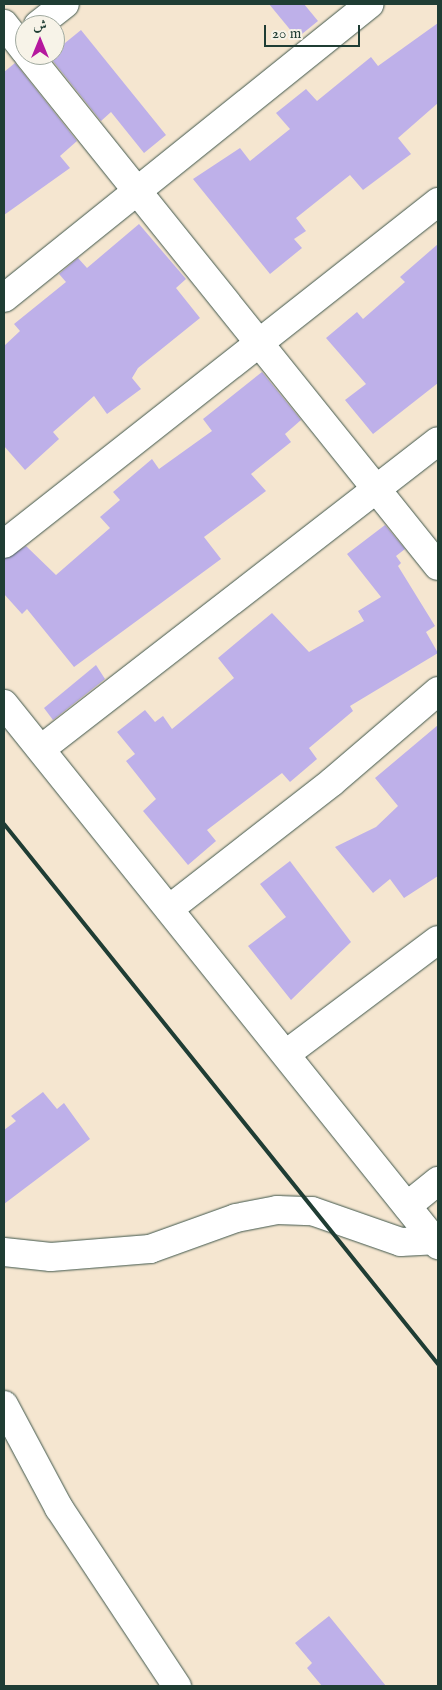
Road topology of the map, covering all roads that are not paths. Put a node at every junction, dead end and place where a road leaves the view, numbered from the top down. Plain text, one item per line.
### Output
1 (65, 4) edge
2 (370, 4) edge
3 (52, 15) edge
4 (39, 65) edge
5 (137, 192) junction
6 (438, 202) edge
7 (4, 298) edge
8 (258, 344) junction
9 (438, 441) edge
10 (376, 492) junction
11 (4, 544) edge
12 (438, 566) edge
13 (438, 691) edge
14 (4, 704) edge
15 (41, 749) junction
16 (169, 909) junction
17 (438, 940) edge
18 (286, 1054) junction
19 (438, 1181) edge
20 (407, 1206) junction
21 (436, 1242) edge
22 (4, 1252) edge
23 (4, 1405) edge
24 (177, 1686) edge

1 - 3 street
2 - 5 street
4 - 5 street
5 - 7 street
5 - 8 street
6 - 8 street
8 - 10 street
8 - 11 street
9 - 10 street
10 - 12 street
10 - 15 street
13 - 16 street
14 - 15 street
15 - 16 street
16 - 18 street
17 - 18 street
18 - 20 street
19 - 20 street
20 - 21 street
21 - 22 street
23 - 24 street

